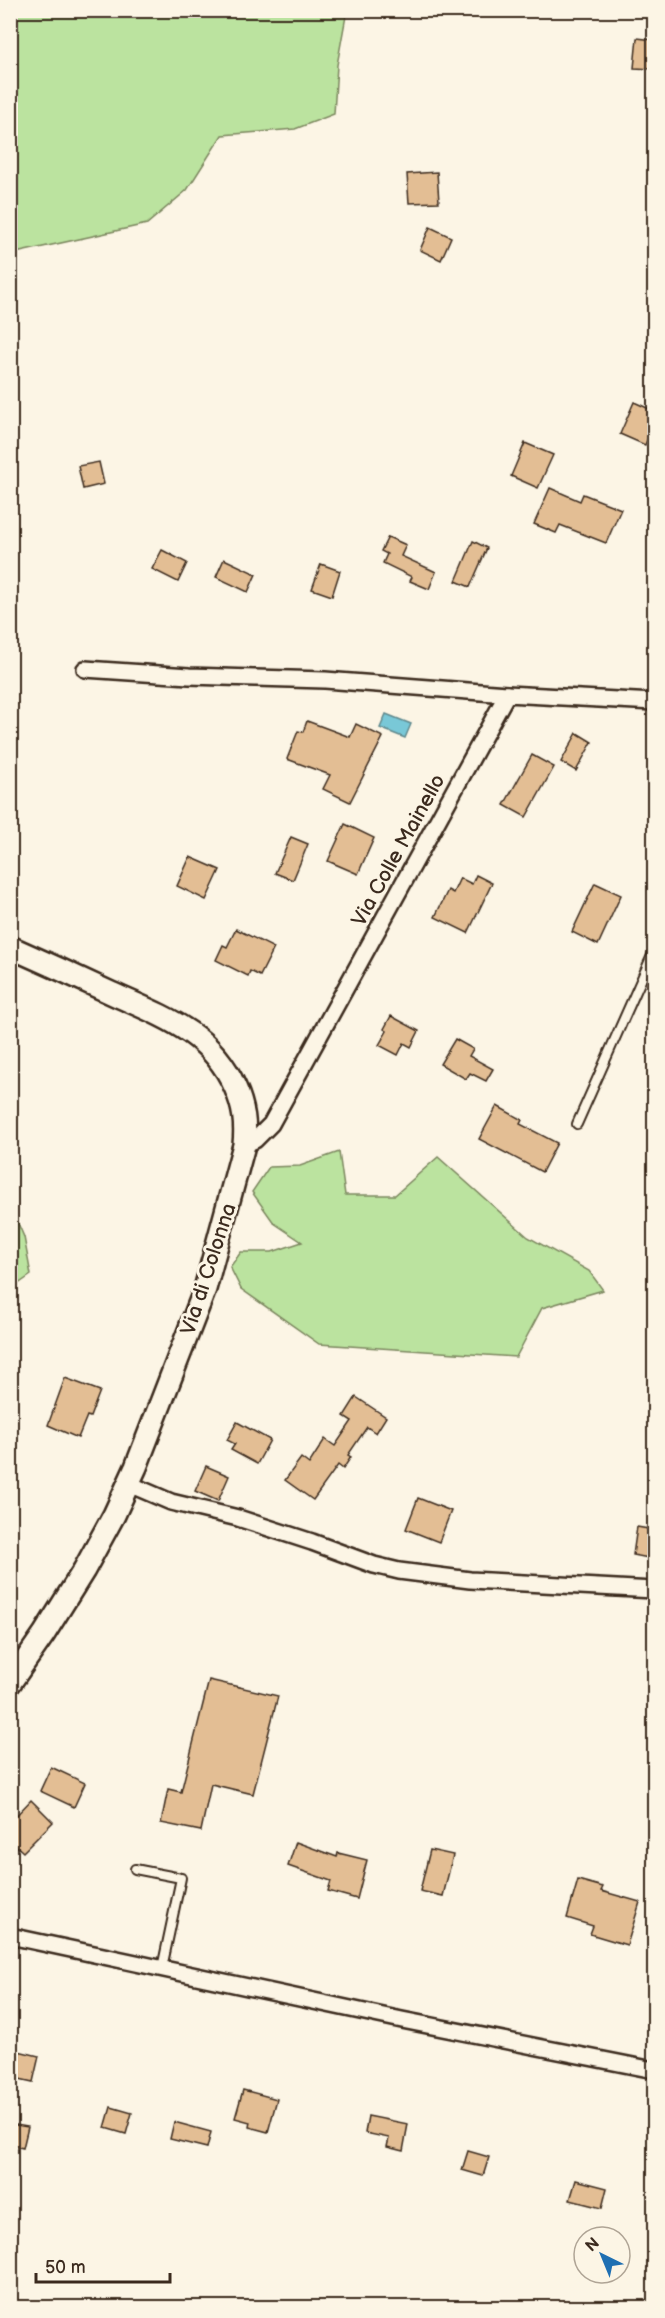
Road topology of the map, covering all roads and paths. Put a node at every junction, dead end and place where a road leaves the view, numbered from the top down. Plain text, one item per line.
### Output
1 (85, 669) dead end
2 (507, 694) junction
3 (654, 702) edge
4 (10, 947) edge
5 (654, 951) edge
6 (577, 1124) dead end
7 (244, 1145) junction
8 (129, 1484) junction
9 (654, 1590) edge
10 (10, 1683) edge
11 (135, 1869) dead end
12 (11, 1940) edge
13 (162, 1968) junction
14 (654, 2070) edge

1 - 2 street
2 - 3 street
2 - 7 street, Via Colle Mainello
4 - 7 street, Via di Colonna
5 - 6 lane
7 - 8 street, Via di Colonna
8 - 9 street
8 - 10 street, Via di Colonna
11 - 13 lane
12 - 13 street
13 - 14 street

